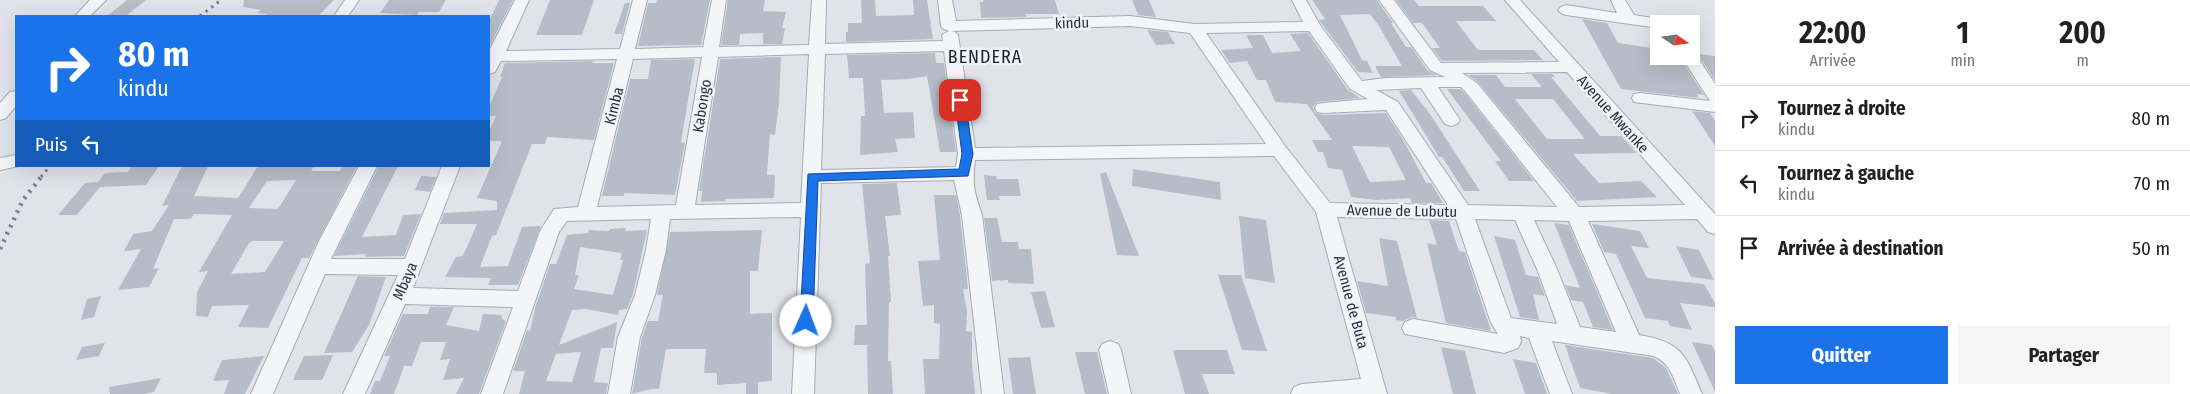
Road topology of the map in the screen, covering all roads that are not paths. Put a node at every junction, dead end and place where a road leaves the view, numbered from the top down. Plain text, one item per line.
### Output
1 (99, 0) edge
2 (352, 0) edge
3 (522, 0) edge
4 (640, 0) edge
5 (719, 0) edge
6 (818, 0) edge
7 (945, 0) edge
8 (1299, 0) edge
9 (1386, 0) edge
10 (1512, 0) edge
11 (1618, 0) edge
12 (1566, 10) dead end
13 (83, 15) edge
14 (342, 15) edge
15 (1628, 18) junction
16 (1650, 21) edge
17 (949, 26) junction
18 (1313, 26) junction
19 (1194, 30) junction
20 (951, 46) junction
21 (817, 50) junction
22 (710, 52) junction
23 (627, 54) junction
24 (490, 60) edge
25 (1695, 65) edge
26 (1571, 67) junction
27 (1438, 68) junction
28 (1426, 82) junction
29 (1465, 82) junction
30 (1358, 87) junction
31 (15, 97) edge
32 (1715, 97) edge
33 (1640, 98) dead end
34 (1389, 103) junction
35 (1715, 107) edge
36 (1323, 108) dead end
37 (0, 114) edge
38 (1451, 120) dead end
39 (1279, 150) junction
40 (15, 161) edge
41 (966, 163) junction
42 (0, 164) edge
43 (368, 167) edge
44 (451, 167) edge
45 (812, 177) junction
46 (811, 210) junction
47 (1325, 210) junction
48 (685, 211) junction
49 (565, 212) joint
50 (586, 212) junction
51 (662, 212) junction
52 (1701, 212) junction
53 (1463, 213) junction
54 (1521, 213) junction
55 (1573, 214) junction
56 (1715, 227) edge
57 (318, 266) junction
58 (412, 267) junction
59 (399, 296) junction
60 (525, 299) junction
61 (1507, 326) junction
62 (1413, 328) dead end
63 (1536, 330) junction
64 (1572, 334) junction
65 (1632, 343) junction
66 (1110, 350) dead end
67 (1375, 391) edge
68 (262, 394) edge
69 (354, 394) edge
70 (492, 394) edge
71 (619, 394) edge
72 (803, 394) edge
73 (993, 394) edge
74 (1120, 394) edge
75 (1302, 394) edge
76 (1561, 394) edge
77 (1691, 394) edge

1 - 13 street
2 - 14 street
3 - 24 street
4 - 23 street, Kimba
5 - 22 street, Kabongo
6 - 21 street
7 - 17 street
8 - 18 street
9 - 27 street
10 - 26 street, Avenue Mwanke
11 - 15 street
12 - 15 street
15 - 16 street
17 - 19 street, kindu
17 - 20 street
18 - 19 street, kindu
18 - 30 street
19 - 39 street, Avenue de Lubutu
20 - 21 street
20 - 41 street
21 - 22 street
21 - 45 street
22 - 23 street
22 - 48 street, Kabongo
23 - 24 street
23 - 50 street, Kimba
25 - 32 street
26 - 27 street
26 - 52 street, Avenue Mwanke
27 - 29 street
28 - 29 street
28 - 30 street
28 - 38 street
29 - 55 street
30 - 34 street
31 - 37 street
33 - 35 street
34 - 36 street
34 - 53 street
39 - 41 street
39 - 47 street, Avenue de Lubutu
40 - 42 street
41 - 45 street
41 - 73 street
43 - 57 street
44 - 58 street, Mbaya
45 - 46 street
46 - 48 street
46 - 72 street
47 - 53 street, Avenue de Lubutu
47 - 67 street, Avenue de Buta
48 - 51 street
49 - 50 street
49 - 60 street
50 - 51 street
51 - 71 street
52 - 55 street, Avenue de Lubutu
52 - 56 street, Avenue Mwanke
53 - 54 street, Avenue de Lubutu
53 - 61 street
54 - 55 street, Avenue de Lubutu
54 - 64 street
55 - 65 street
57 - 58 street
57 - 68 street
58 - 59 street, Mbaya
59 - 60 street
59 - 69 street, Mbaya
60 - 70 street
61 - 62 street
61 - 63 street
63 - 64 street
63 - 76 street
64 - 65 street
65 - 77 street
66 - 74 street
67 - 75 street

